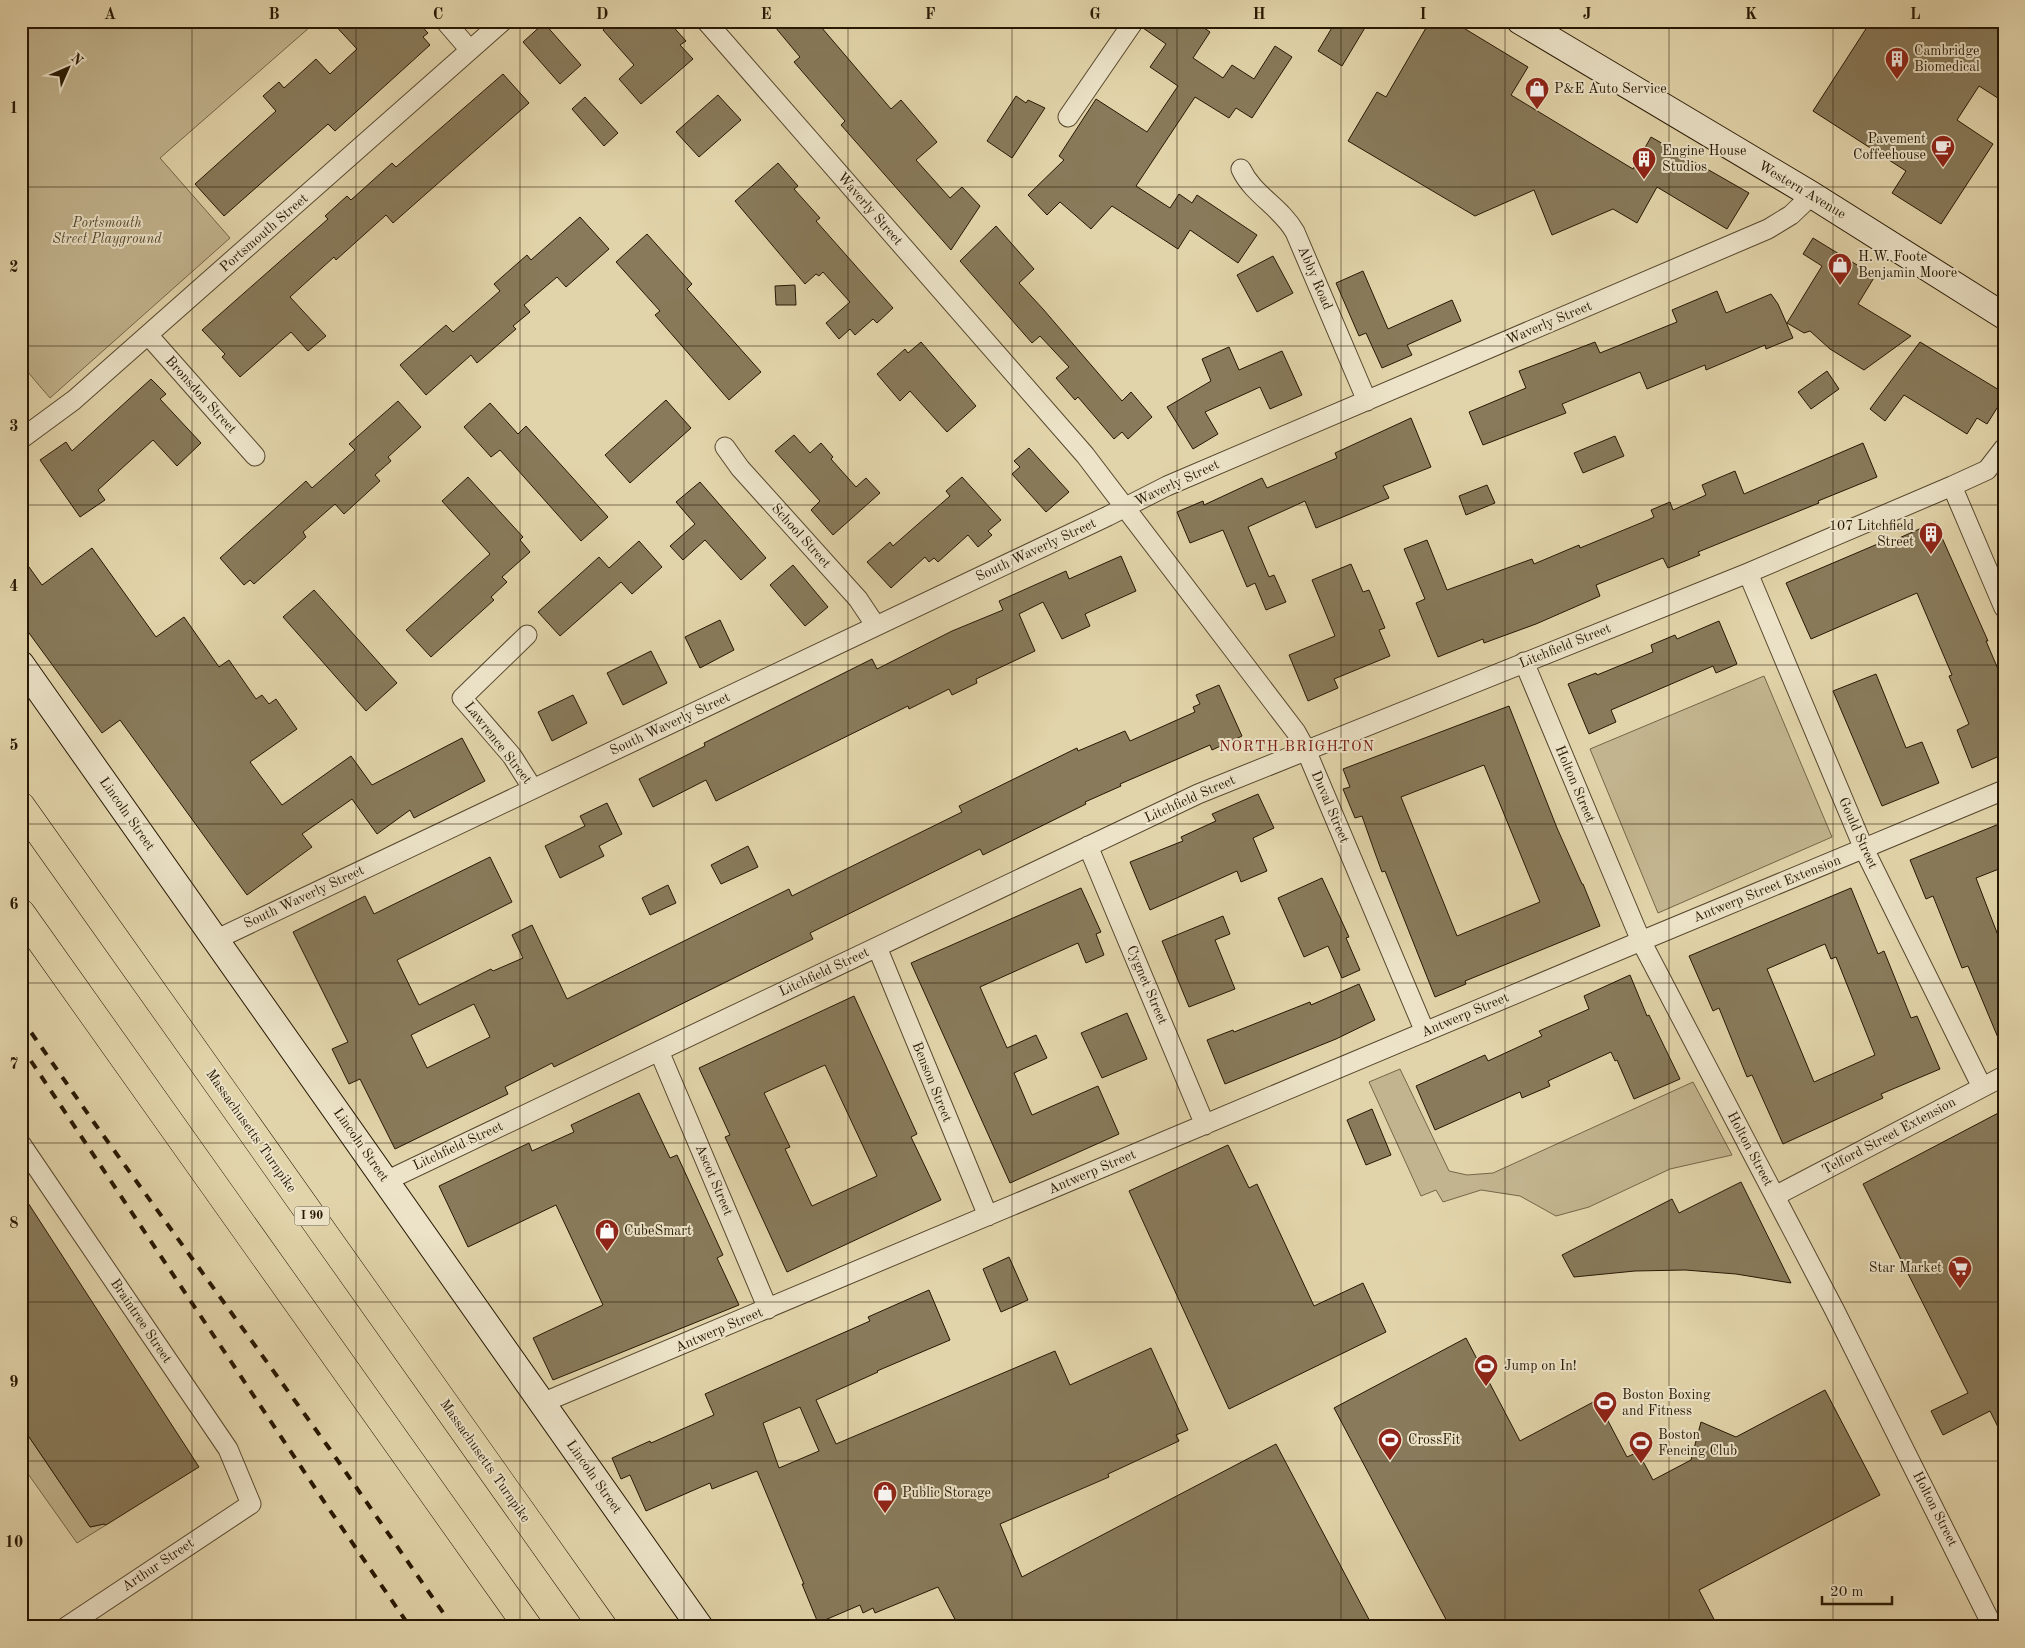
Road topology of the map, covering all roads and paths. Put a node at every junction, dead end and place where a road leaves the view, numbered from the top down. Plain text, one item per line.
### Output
1 (445, 21) edge
2 (502, 21) edge
3 (706, 21) edge
4 (1134, 21) edge
5 (1520, 21) edge
6 (470, 50) junction
7 (1068, 117) dead end
8 (1241, 169) dead end
9 (1812, 195) junction
10 (2004, 316) edge
11 (148, 335) junction
12 (1368, 401) junction
13 (21, 439) edge
14 (724, 447) dead end
15 (2004, 448) edge
16 (255, 456) dead end
17 (1952, 486) junction
18 (1125, 507) junction
19 (1748, 573) junction
20 (2004, 608) edge
21 (876, 626) junction
22 (527, 635) dead end
23 (1524, 662) junction
24 (21, 664) edge
25 (1306, 750) junction
26 (533, 788) junction
27 (2004, 790) edge
28 (21, 806) edge
29 (1088, 846) junction
30 (1864, 849) junction
31 (21, 913) edge
32 (215, 940) junction
33 (1641, 941) junction
34 (876, 947) junction
35 (1425, 1032) junction
36 (659, 1051) junction
37 (2004, 1076) edge
38 (1982, 1087) junction
39 (1205, 1124) junction
40 (21, 1144) edge
41 (386, 1181) junction
42 (1775, 1196) junction
43 (988, 1216) junction
44 (768, 1309) junction
45 (542, 1404) junction
46 (251, 1504) joint
47 (66, 1627) edge
48 (528, 1627) edge
49 (603, 1627) edge
50 (700, 1627) edge
51 (1994, 1627) edge

1 - 6 street
2 - 6 street, Portsmouth Street
3 - 18 street, Waverly Street
4 - 7 street
5 - 9 street, Western Avenue
6 - 11 street, Portsmouth Street
8 - 12 street, Abby Road
9 - 10 street, Western Avenue
9 - 12 street, Waverly Street
11 - 13 street, Portsmouth Street
11 - 16 street, Bronsdon Street
12 - 18 street, Waverly Street
14 - 21 street, School Street
15 - 17 street, Litchfield Street
17 - 19 street, Litchfield Street
17 - 20 street
18 - 21 street, South Waverly Street
18 - 25 street, Duval Street
19 - 23 street, Litchfield Street
19 - 30 street, Gould Street
21 - 26 street, South Waverly Street
22 - 26 street, Lawrence Street
23 - 25 street, Litchfield Street
23 - 33 street, Holton Street
24 - 32 street, Lincoln Street
25 - 29 street, Litchfield Street
25 - 35 street, Duval Street
26 - 32 street, South Waverly Street
27 - 30 street, Antwerp Street Extension
28 - 49 highway, Massachusetts Turnpike / I 90
29 - 34 street, Litchfield Street
29 - 39 street, Cygnet Street
30 - 33 street, Antwerp Street Extension
30 - 38 street, Gould Street
31 - 48 highway
32 - 41 street, Lincoln Street
33 - 35 street, Antwerp Street
33 - 42 street, Holton Street
34 - 36 street, Litchfield Street
34 - 43 street, Benson Street
35 - 39 street, Antwerp Street
36 - 41 street, Litchfield Street
36 - 44 street, Ascot Street
37 - 38 street, Telford Street Extension
38 - 42 street, Telford Street Extension
39 - 43 street, Antwerp Street
40 - 46 street, Braintree Street
41 - 45 street, Lincoln Street
42 - 51 street, Holton Street
43 - 44 street, Antwerp Street
44 - 45 street, Antwerp Street
45 - 50 street, Lincoln Street
46 - 47 street, Arthur Street

